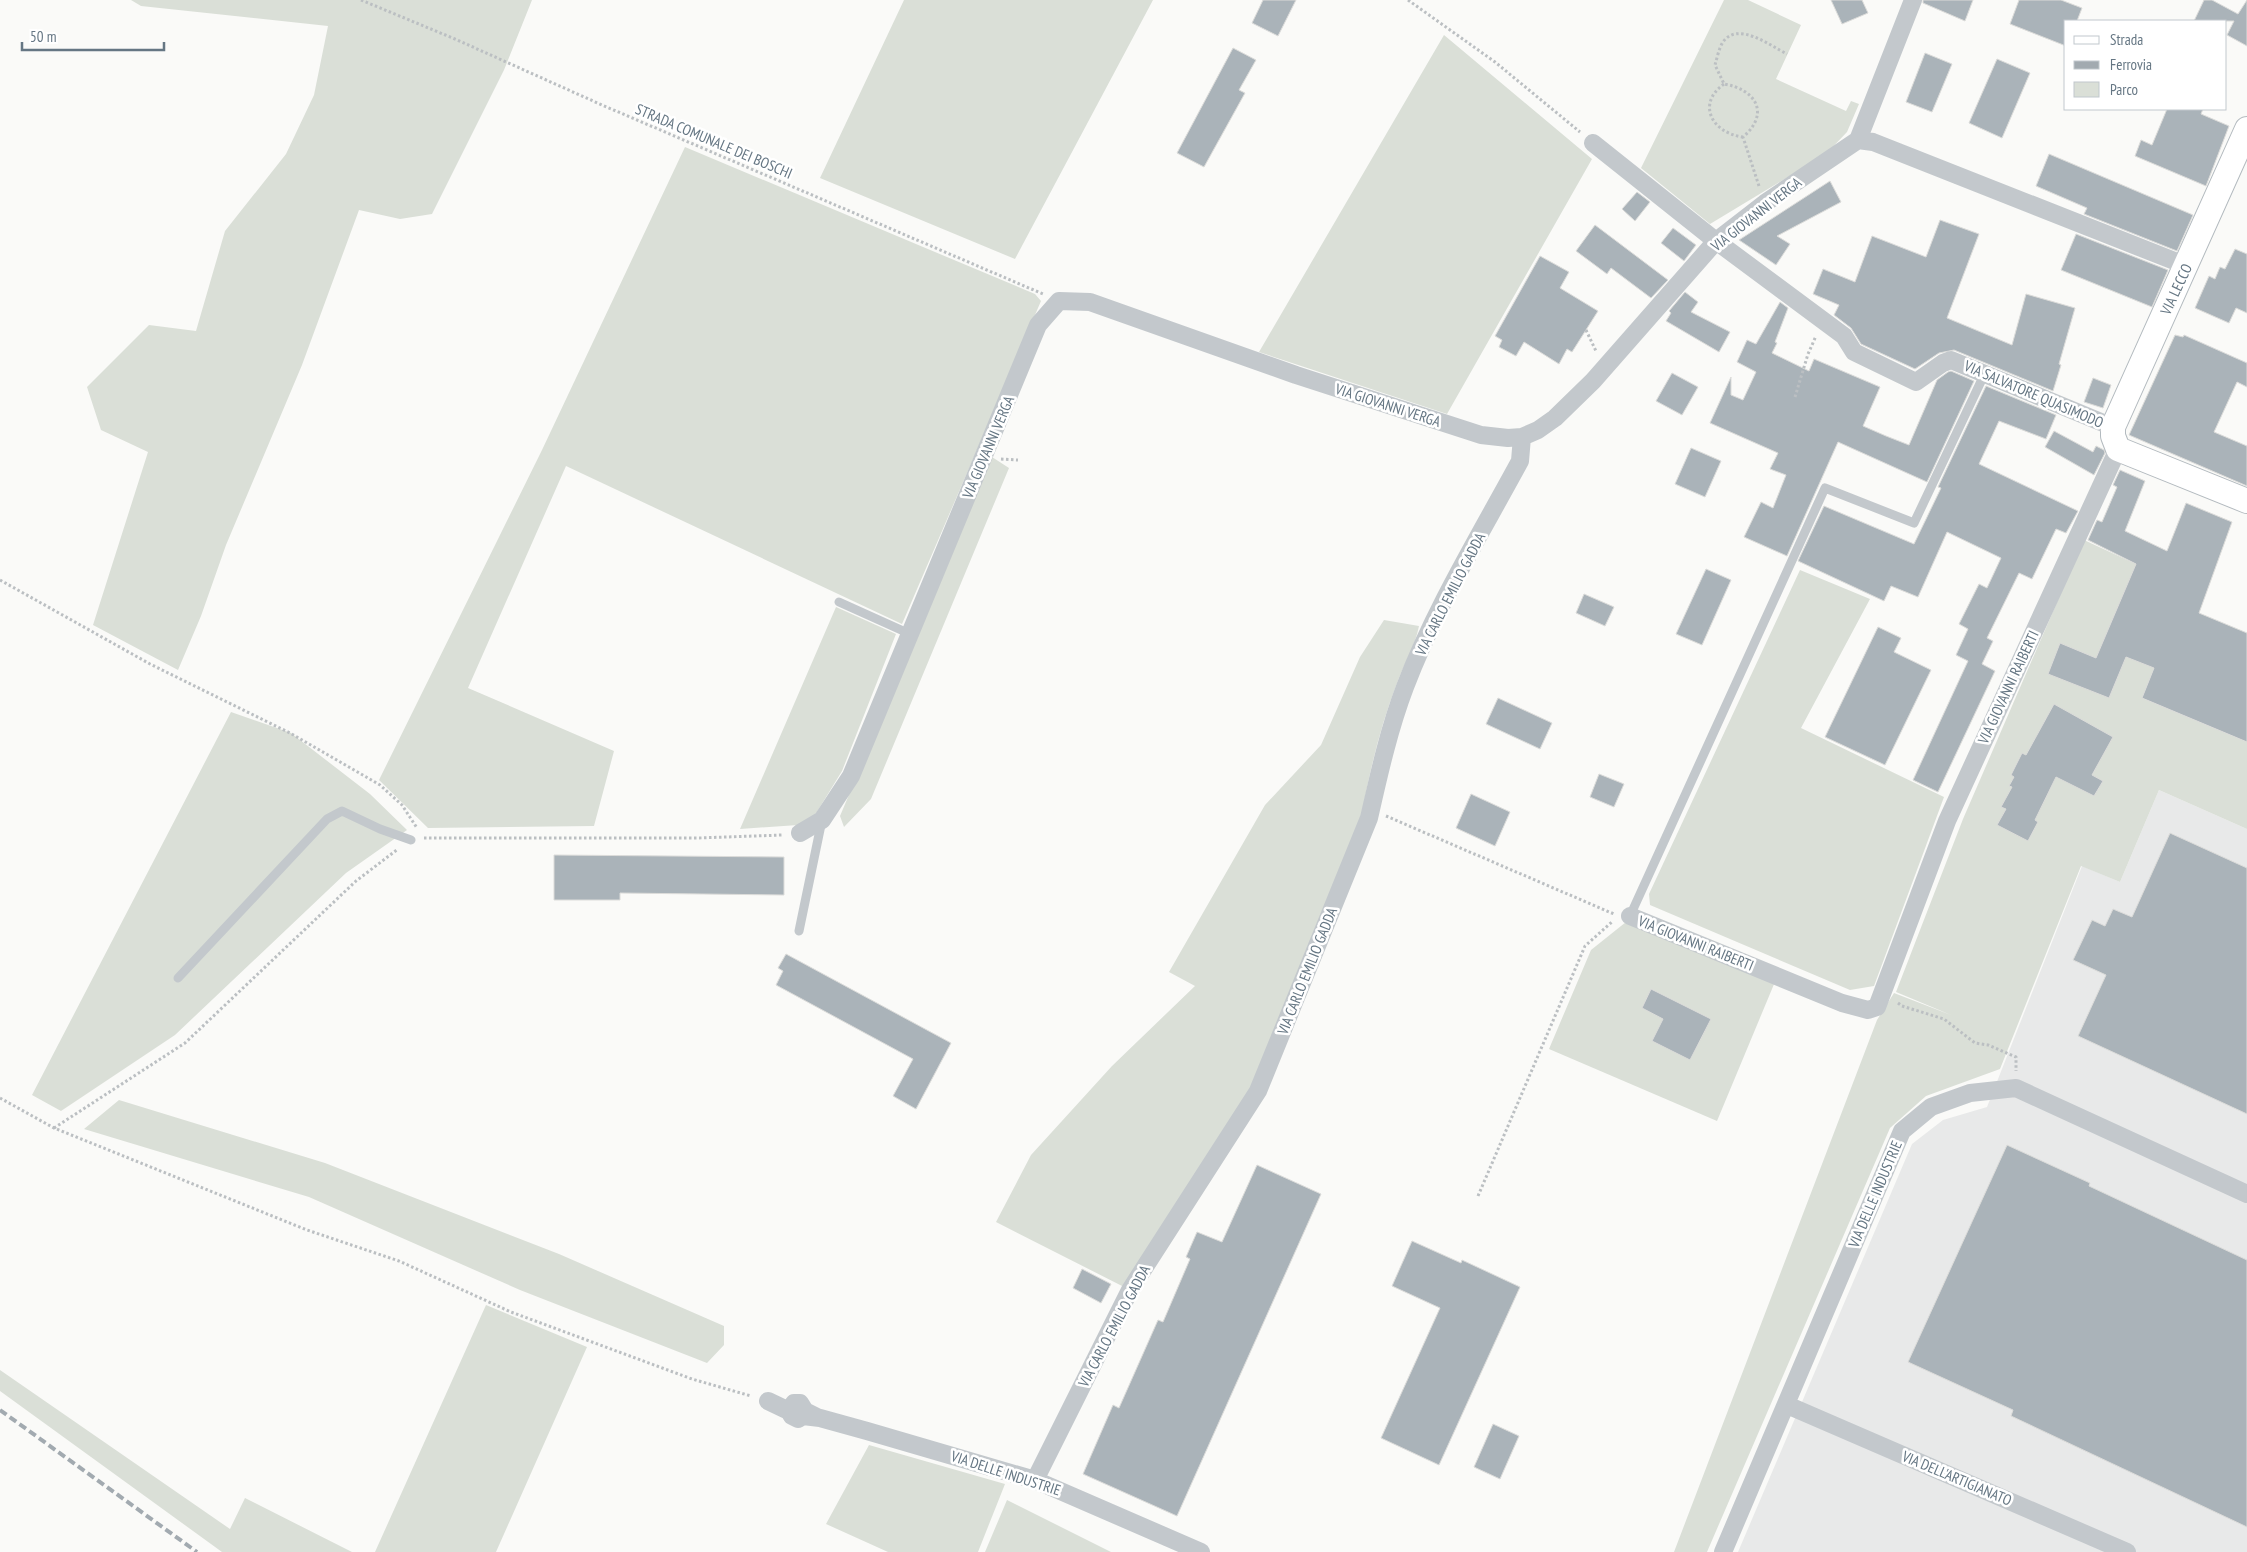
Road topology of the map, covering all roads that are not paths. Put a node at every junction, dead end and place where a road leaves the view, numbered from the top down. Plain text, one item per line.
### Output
1 (1913, 0) edge
2 (2247, 129) edge
3 (1858, 140) junction
4 (1593, 143) road end
5 (1716, 242) junction
6 (2187, 266) junction
7 (1984, 375) junction
8 (1522, 437) junction
9 (2115, 438) junction
10 (2247, 501) edge
11 (839, 602) dead end
12 (910, 634) junction
13 (822, 820) junction
14 (800, 833) road end
15 (411, 840) road end
16 (1624, 916) joint
17 (799, 931) dead end
18 (178, 978) dead end
19 (2247, 1194) edge
20 (1787, 1405) junction
21 (794, 1410) road end
22 (1035, 1480) junction
23 (1201, 1552) edge
24 (1723, 1552) edge
25 (2127, 1552) edge

1 - 3 street
2 - 6 street, VIA LECCO
3 - 5 street, VIA GIOVANNI VERGA
3 - 6 street
4 - 5 street, VIA SALVATORE QUASIMODO
5 - 7 street, VIA SALVATORE QUASIMODO
5 - 8 street, VIA GIOVANNI VERGA
6 - 9 street, VIA LECCO
7 - 9 street, VIA SALVATORE QUASIMODO
7 - 16 lane, VIA GIOVANNI RAIBERTI
8 - 12 street, VIA GIOVANNI VERGA
8 - 22 street, VIA CARLO EMILIO GADDA
9 - 10 street
9 - 16 street, VIA GIOVANNI RAIBERTI
11 - 12 lane
12 - 13 street, VIA GIOVANNI VERGA
13 - 14 street, VIA GIOVANNI VERGA
13 - 17 lane
15 - 18 lane
19 - 20 street, VIA DELLE INDUSTRIE
20 - 24 street, VIA DELLE INDUSTRIE
20 - 25 street, VIA DELL'ARTIGIANATO
21 - 22 street, VIA DELLE INDUSTRIE
22 - 23 street, VIA DELLE INDUSTRIE

